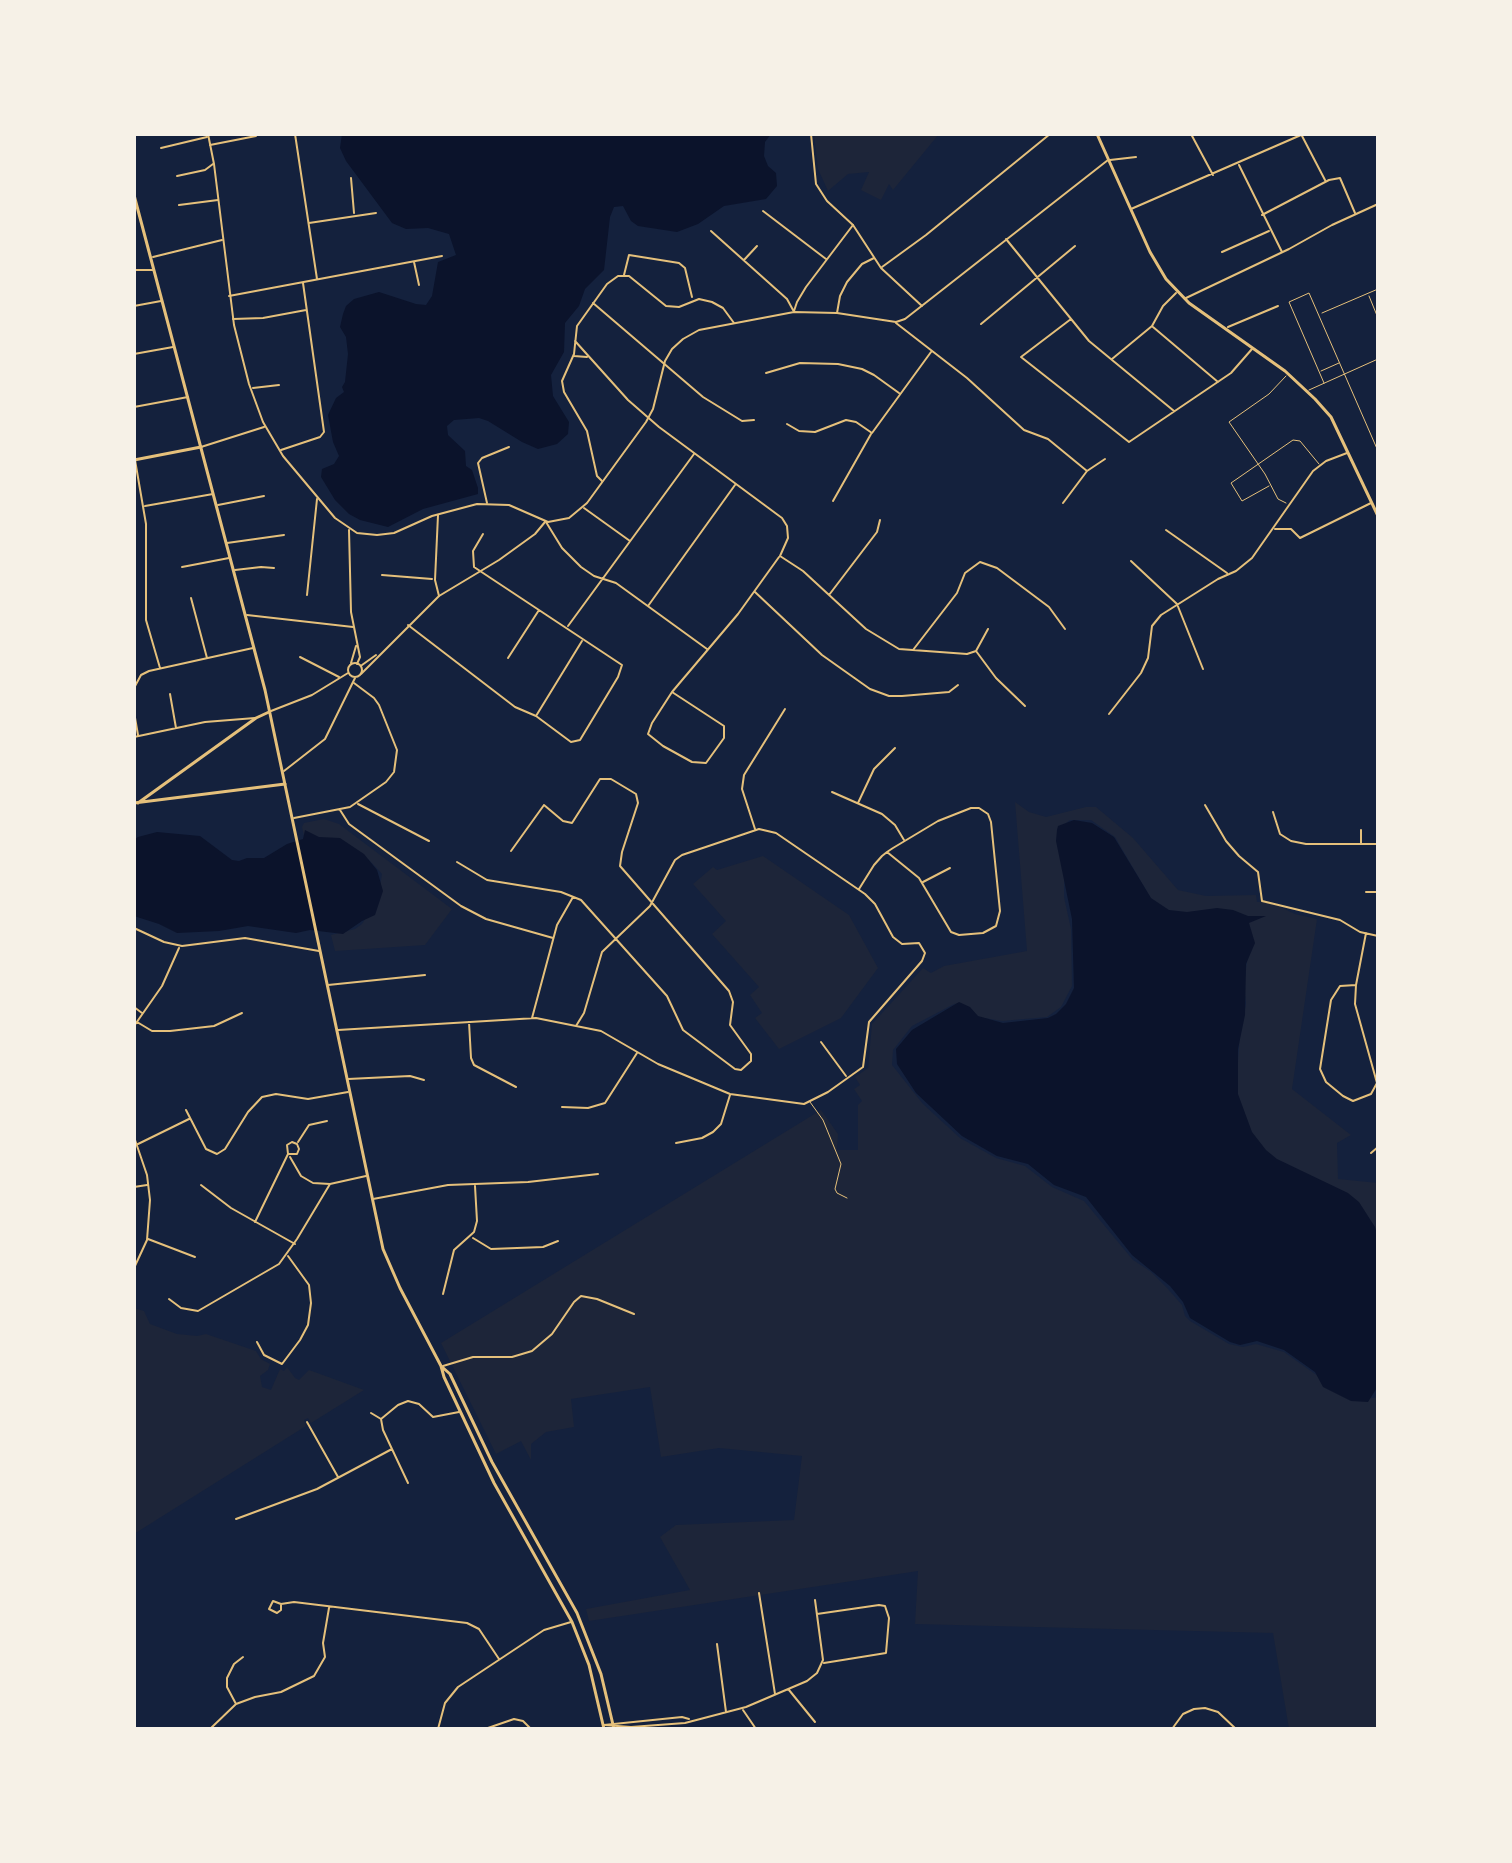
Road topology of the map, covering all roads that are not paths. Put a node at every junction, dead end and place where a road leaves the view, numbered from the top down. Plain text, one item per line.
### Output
1 (295, 134) edge
2 (811, 134) edge
3 (1050, 134) edge
4 (1097, 134) edge
5 (1191, 134) edge
6 (208, 135) edge
7 (1301, 135) edge
8 (256, 136) dead end
9 (209, 145) junction
10 (161, 148) dead end
11 (1136, 157) dead end
12 (1109, 160) junction
13 (214, 164) junction
14 (1238, 164) junction
15 (1213, 175) junction
16 (177, 176) dead end
17 (351, 178) dead end
18 (1326, 181) junction
19 (134, 195) edge
20 (218, 200) junction
21 (1378, 203) edge
22 (179, 205) dead end
23 (1131, 209) junction
24 (763, 211) dead end
25 (376, 213) dead end
26 (1355, 213) junction
27 (354, 214) junction
28 (1262, 215) junction
29 (141, 221) junction
30 (134, 222) edge
31 (308, 223) junction
32 (853, 225) junction
33 (711, 231) dead end
34 (1271, 231) junction
35 (1006, 239) junction
36 (222, 240) junction
37 (757, 246) dead end
38 (1075, 246) dead end
39 (1222, 252) dead end
40 (1282, 253) junction
41 (442, 256) dead end
42 (151, 258) junction
43 (874, 258) junction
44 (744, 260) junction
45 (826, 260) junction
46 (414, 261) junction
47 (881, 268) junction
48 (134, 270) edge
49 (154, 271) junction
50 (623, 276) junction
51 (1038, 277) junction
52 (317, 279) junction
53 (303, 282) junction
54 (419, 285) dead end
55 (1378, 289) edge
56 (1177, 293) junction
57 (1368, 294) junction
58 (229, 296) junction
59 (693, 299) junction
60 (1185, 299) junction
61 (162, 300) junction
62 (593, 302) junction
63 (134, 306) edge
64 (922, 306) junction
65 (1278, 306) dead end
66 (307, 309) junction
67 (794, 312) junction
68 (837, 313) junction
69 (1319, 314) junction
70 (1378, 318) edge
71 (233, 319) junction
72 (1071, 319) junction
73 (896, 322) junction
74 (734, 323) junction
75 (981, 324) dead end
76 (1152, 326) junction
77 (1224, 329) junction
78 (575, 341) junction
79 (174, 346) junction
80 (1252, 348) junction
81 (931, 351) junction
82 (134, 354) edge
83 (573, 357) junction
84 (587, 357) junction
85 (1378, 359) edge
86 (1110, 361) junction
87 (1340, 363) junction
88 (664, 365) junction
89 (1319, 372) junction
90 (766, 373) dead end
91 (1344, 373) junction
92 (1288, 374) junction
93 (1218, 382) junction
94 (1324, 383) junction
95 (279, 385) dead end
96 (250, 389) junction
97 (1307, 392) junction
98 (901, 394) junction
99 (188, 397) junction
100 (134, 407) edge
101 (1175, 411) junction
102 (649, 418) junction
103 (754, 420) dead end
104 (787, 424) dead end
105 (265, 427) junction
106 (1378, 431) edge
107 (872, 433) junction
108 (1371, 434) junction
109 (201, 447) junction
110 (509, 447) dead end
111 (279, 451) junction
112 (1378, 451) edge
113 (1348, 452) junction
114 (695, 453) junction
115 (1105, 459) dead end
116 (135, 460) edge
117 (1258, 464) junction
118 (1320, 466) junction
119 (1087, 471) junction
120 (603, 482) junction
121 (736, 484) junction
122 (1271, 485) junction
123 (213, 494) junction
124 (264, 496) dead end
125 (317, 499) junction
126 (833, 501) dead end
127 (487, 503) junction
128 (1063, 503) dead end
129 (1371, 503) junction
130 (1289, 504) junction
131 (217, 505) junction
132 (143, 506) junction
133 (583, 507) junction
134 (438, 514) junction
135 (1378, 516) edge
136 (880, 520) dead end
137 (546, 521) junction
138 (349, 529) junction
139 (1274, 529) junction
140 (1166, 530) dead end
141 (483, 534) dead end
142 (284, 535) dead end
143 (630, 541) junction
144 (227, 543) junction
145 (780, 556) junction
146 (230, 558) junction
147 (1131, 561) dead end
148 (182, 567) dead end
149 (274, 568) dead end
150 (234, 570) junction
151 (481, 571) junction
152 (1228, 574) junction
153 (382, 575) dead end
154 (603, 578) junction
155 (435, 580) junction
156 (754, 591) junction
157 (307, 595) dead end
158 (439, 596) junction
159 (828, 596) junction
160 (191, 598) dead end
161 (1177, 604) junction
162 (648, 606) junction
163 (540, 609) junction
164 (246, 615) junction
165 (408, 625) junction
166 (353, 627) junction
167 (567, 628) junction
168 (988, 629) dead end
169 (1065, 629) dead end
170 (583, 640) junction
171 (356, 644) junction
172 (254, 648) junction
173 (707, 650) junction
174 (912, 651) junction
175 (976, 651) junction
176 (381, 652) junction
177 (300, 657) dead end
178 (360, 657) junction
179 (207, 658) junction
180 (508, 658) dead end
181 (368, 660) junction
182 (350, 665) junction
183 (359, 665) junction
184 (160, 668) junction
185 (1203, 669) dead end
186 (348, 673) junction
187 (361, 674) junction
188 (340, 678) junction
189 (355, 678) junction
190 (353, 683) junction
191 (958, 685) dead end
192 (134, 688) edge
193 (672, 692) junction
194 (170, 694) dead end
195 (1025, 706) dead end
196 (785, 709) dead end
197 (134, 712) edge
198 (270, 712) junction
199 (1109, 714) dead end
200 (536, 716) junction
201 (256, 718) junction
202 (176, 728) junction
203 (136, 737) edge
204 (895, 748) dead end
205 (283, 772) junction
206 (286, 784) junction
207 (832, 792) dead end
208 (357, 803) junction
209 (858, 803) junction
210 (135, 804) edge
211 (1205, 805) dead end
212 (340, 810) junction
213 (1273, 812) dead end
214 (293, 818) junction
215 (755, 830) junction
216 (1361, 830) dead end
217 (904, 840) junction
218 (429, 841) dead end
219 (1361, 844) junction
220 (1378, 844) edge
221 (511, 851) dead end
222 (887, 852) junction
223 (457, 862) dead end
224 (950, 868) dead end
225 (922, 882) junction
226 (859, 890) junction
227 (1366, 892) dead end
228 (1378, 892) edge
229 (573, 896) junction
230 (651, 904) junction
231 (134, 928) edge
232 (1366, 933) junction
233 (1378, 936) edge
234 (553, 938) junction
235 (616, 938) junction
236 (180, 945) junction
237 (321, 952) junction
238 (425, 975) dead end
239 (328, 985) junction
240 (1356, 985) junction
241 (134, 1007) edge
242 (242, 1013) dead end
243 (143, 1014) junction
244 (532, 1018) junction
245 (469, 1021) junction
246 (137, 1022) junction
247 (134, 1026) edge
248 (576, 1026) junction
249 (337, 1030) junction
250 (821, 1042) dead end
251 (638, 1052) junction
252 (848, 1078) junction
253 (347, 1079) junction
254 (424, 1080) dead end
255 (516, 1087) dead end
256 (349, 1091) junction
257 (730, 1094) junction
258 (810, 1102) junction
259 (562, 1107) dead end
260 (186, 1110) dead end
261 (190, 1119) junction
262 (327, 1121) dead end
263 (134, 1137) edge
264 (676, 1143) dead end
265 (297, 1144) junction
266 (137, 1145) junction
267 (1378, 1147) edge
268 (1371, 1153) dead end
269 (288, 1155) junction
270 (598, 1174) dead end
271 (367, 1176) junction
272 (149, 1184) junction
273 (330, 1184) junction
274 (201, 1185) dead end
275 (475, 1185) junction
276 (134, 1187) edge
277 (847, 1198) dead end
278 (371, 1199) junction
279 (255, 1222) junction
280 (471, 1237) junction
281 (147, 1239) junction
282 (558, 1241) dead end
283 (295, 1244) junction
284 (287, 1255) junction
285 (195, 1257) dead end
286 (134, 1268) edge
287 (443, 1294) dead end
288 (169, 1299) dead end
289 (634, 1314) dead end
290 (257, 1342) dead end
291 (441, 1366) junction
292 (460, 1412) junction
293 (371, 1413) dead end
294 (381, 1419) junction
295 (307, 1422) dead end
296 (392, 1449) junction
297 (339, 1478) junction
298 (408, 1483) dead end
299 (236, 1519) dead end
300 (759, 1593) dead end
301 (815, 1600) dead end
302 (281, 1604) dead end
303 (329, 1606) junction
304 (817, 1614) junction
305 (572, 1622) junction
306 (717, 1644) dead end
307 (243, 1657) dead end
308 (499, 1659) junction
309 (823, 1663) junction
310 (788, 1689) junction
311 (775, 1695) junction
312 (236, 1704) junction
313 (742, 1709) junction
314 (726, 1713) junction
315 (815, 1722) dead end
316 (613, 1726) edge
317 (604, 1727) edge
318 (210, 1729) edge
319 (438, 1729) edge
320 (485, 1729) edge
321 (531, 1729) edge
322 (756, 1729) edge
323 (1172, 1729) edge
324 (1236, 1729) edge

1 - 31 street
2 - 32 street
3 - 47 street
4 - 12 main road
5 - 15 street
6 - 9 street
6 - 10 street
7 - 14 street
7 - 18 street
8 - 9 street
9 - 13 street
11 - 12 street
12 - 23 main road
12 - 35 street
13 - 16 street
13 - 20 street
14 - 15 street
14 - 28 street
15 - 23 street
17 - 27 street
18 - 26 street
18 - 28 street
19 - 29 main road
20 - 22 street
20 - 36 street
21 - 26 street
23 - 56 main road
24 - 45 street
25 - 27 street
26 - 40 street
27 - 31 street
28 - 34 street
29 - 30 street
29 - 42 main road
31 - 52 street
32 - 43 street
32 - 45 street
33 - 44 street
34 - 39 street
34 - 40 street
35 - 51 street
35 - 64 street
36 - 42 street
36 - 58 street
37 - 44 street
38 - 51 street
40 - 60 street
41 - 46 street
42 - 49 main road
43 - 47 street
43 - 68 street
44 - 67 street
45 - 67 street
46 - 52 street
46 - 54 street
47 - 64 street
48 - 49 street
49 - 61 main road
50 - 59 street
50 - 59 street
50 - 62 street
51 - 72 street
51 - 75 street
52 - 53 street
53 - 58 street
53 - 66 street
55 - 57 lane
56 - 60 main road
56 - 76 street
57 - 69 lane
57 - 70 lane
58 - 71 street
59 - 74 street
60 - 77 main road
61 - 63 street
61 - 79 main road
62 - 78 street
62 - 88 street
64 - 73 street
65 - 77 street
66 - 71 street
66 - 111 street
67 - 68 street
67 - 74 street
68 - 73 street
69 - 87 lane
69 - 89 lane
71 - 96 street
72 - 86 street
72 - 101 street
73 - 81 street
74 - 88 street
76 - 86 street
76 - 93 street
77 - 80 main road
78 - 83 street
78 - 84 street
79 - 82 street
79 - 99 main road
80 - 92 main road
80 - 93 street
81 - 98 street
81 - 119 street
83 - 84 street
83 - 120 street
84 - 102 street
85 - 91 lane
86 - 101 street
87 - 89 lane
87 - 91 lane
88 - 102 street
88 - 103 street
89 - 94 lane
90 - 98 street
91 - 94 lane
91 - 108 lane
92 - 97 main road
92 - 117 lane
93 - 101 street
94 - 97 lane
95 - 96 street
96 - 105 street
97 - 113 main road
98 - 107 street
99 - 100 street
99 - 109 main road
102 - 114 street
102 - 120 street
104 - 107 street
105 - 109 street
105 - 111 street
106 - 108 lane
107 - 126 street
108 - 112 lane
109 - 116 main road
109 - 123 main road
110 - 127 street
111 - 125 street
113 - 118 street
113 - 129 main road
114 - 121 street
114 - 143 street
115 - 119 street
116 - 132 street
117 - 118 lane
117 - 122 lane
117 - 122 lane
118 - 130 street
119 - 128 street
120 - 133 street
121 - 145 street
121 - 162 street
122 - 130 lane
123 - 131 main road
123 - 132 street
124 - 131 street
125 - 138 street
125 - 157 street
127 - 134 street
127 - 137 street
129 - 135 main road
129 - 139 street
130 - 139 street
131 - 144 main road
132 - 184 street
133 - 137 street
133 - 143 street
134 - 138 street
134 - 155 street
136 - 159 street
137 - 151 street
137 - 154 street
138 - 166 street
139 - 152 street
140 - 152 street
141 - 151 street
142 - 144 street
143 - 154 street
144 - 146 main road
145 - 156 street
145 - 159 street
146 - 148 street
146 - 150 main road
147 - 161 street
149 - 150 street
150 - 164 main road
151 - 158 street
151 - 163 street
152 - 161 street
153 - 155 street
154 - 162 street
154 - 167 street
155 - 158 street
156 - 173 street
156 - 191 street
158 - 165 street
159 - 174 street
160 - 179 street
161 - 185 street
161 - 199 street
162 - 173 street
163 - 167 street
163 - 180 street
164 - 166 street
164 - 172 main road
165 - 176 street
165 - 200 street
166 - 171 street
167 - 170 street
168 - 175 street
169 - 174 street
170 - 200 street
170 - 200 street
171 - 178 street
171 - 182 street
172 - 179 street
172 - 198 main road
173 - 193 street
174 - 175 street
175 - 195 street
176 - 181 street
176 - 187 street
177 - 188 street
178 - 181 street
178 - 183 street
179 - 184 street
181 - 183 street
182 - 183 street
182 - 186 street
183 - 187 street
184 - 192 street
186 - 188 street
186 - 189 street
187 - 189 street
188 - 198 street
189 - 190 street
190 - 205 street
190 - 208 street
193 - 193 street
194 - 202 street
196 - 215 street
197 - 203 street
198 - 201 main road
198 - 205 main road
201 - 202 street
201 - 210 main road
202 - 203 street
204 - 209 street
205 - 206 main road
206 - 210 main road
206 - 214 main road
207 - 209 street
208 - 212 street
208 - 218 street
209 - 217 street
211 - 232 street
212 - 214 street
212 - 234 street
213 - 219 street
214 - 237 main road
215 - 226 street
215 - 230 street
216 - 219 street
217 - 222 street
217 - 225 street
219 - 220 street
221 - 230 street
222 - 225 street
222 - 226 street
223 - 229 street
224 - 225 street
226 - 252 street
227 - 228 street
229 - 234 street
229 - 235 street
230 - 235 street
230 - 235 street
231 - 236 street
232 - 233 street
232 - 240 street
234 - 244 street
235 - 248 street
236 - 237 street
236 - 243 street
237 - 239 main road
238 - 239 street
239 - 249 main road
240 - 240 street
241 - 243 street
242 - 246 street
243 - 246 street
244 - 245 street
244 - 248 street
245 - 249 street
245 - 255 street
246 - 247 street
248 - 251 street
249 - 253 main road
250 - 252 street
251 - 257 street
251 - 259 street
252 - 258 street
253 - 254 street
253 - 256 main road
256 - 261 street
256 - 271 main road
257 - 258 street
257 - 264 street
258 - 277 lane
260 - 261 street
261 - 266 street
262 - 265 street
263 - 266 street
265 - 269 street
265 - 269 street
266 - 272 street
267 - 268 street
269 - 273 street
269 - 279 street
270 - 275 street
271 - 273 street
271 - 278 main road
272 - 276 street
272 - 281 street
273 - 283 street
274 - 279 street
275 - 278 street
275 - 280 street
278 - 291 main road
279 - 283 street
280 - 282 street
280 - 287 street
281 - 285 street
281 - 286 street
283 - 284 street
284 - 288 street
284 - 290 street
289 - 291 street
291 - 292 main road
291 - 316 main road
292 - 294 street
292 - 305 main road
293 - 294 street
294 - 296 street
295 - 297 street
296 - 297 street
296 - 298 street
297 - 299 street
300 - 311 street
301 - 304 street
302 - 303 street
303 - 308 street
303 - 312 street
304 - 309 street
304 - 309 street
305 - 308 street
305 - 317 main road
306 - 314 street
307 - 312 street
308 - 319 street
309 - 310 street
310 - 311 street
310 - 315 street
311 - 313 street
312 - 318 street
313 - 314 street
313 - 322 street
314 - 316 street
316 - 317 street
320 - 321 street
323 - 324 street

